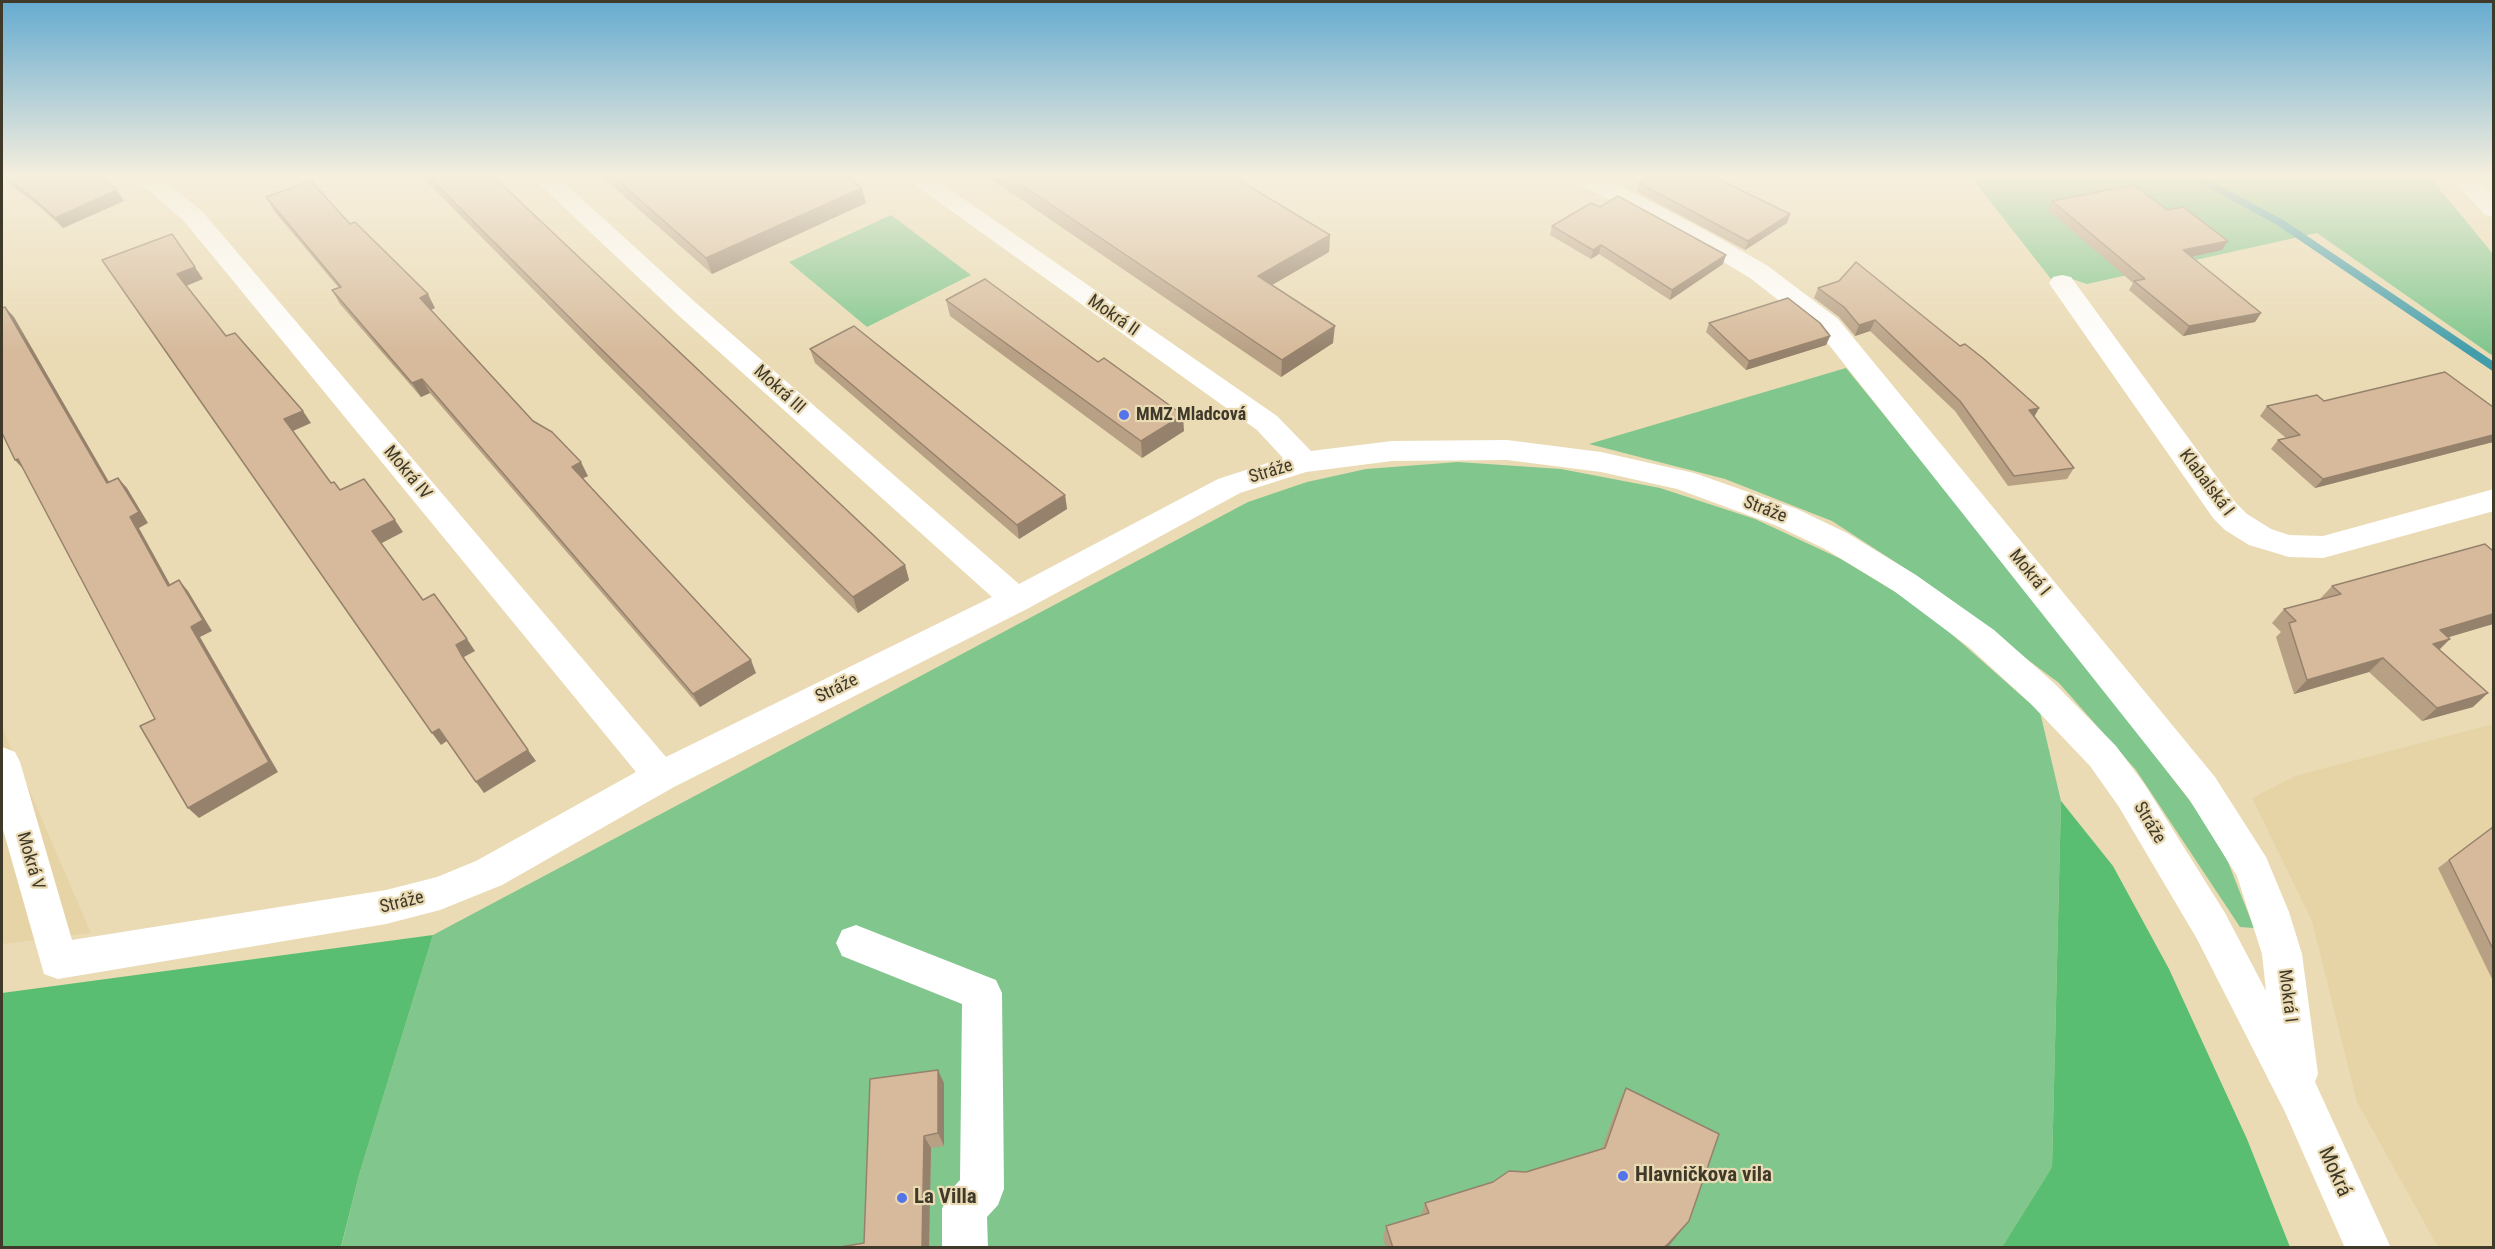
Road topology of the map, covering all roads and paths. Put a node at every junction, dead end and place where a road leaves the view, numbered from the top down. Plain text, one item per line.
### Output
1 (209, 235) edge
2 (607, 235) edge
3 (999, 235) edge
4 (1696, 235) edge
5 (2062, 283) dead end
6 (1304, 462) junction
7 (2493, 500) edge
8 (1016, 600) junction
9 (2, 762) edge
10 (661, 776) junction
11 (856, 943) dead end
12 (58, 961) joint
13 (2300, 1097) junction
14 (965, 1248) edge
15 (2368, 1248) edge

1 - 10 street, Mokrá IV
2 - 8 street, Mokrá III
3 - 6 street, Mokrá II
4 - 13 street, Mokrá I
5 - 7 street, Klabalská I
6 - 8 street, Stráže
6 - 13 street, Stráže
8 - 10 street, Stráže
9 - 12 street, Mokrá V
10 - 12 street, Stráže
11 - 14 street
13 - 15 street, Mokrá

